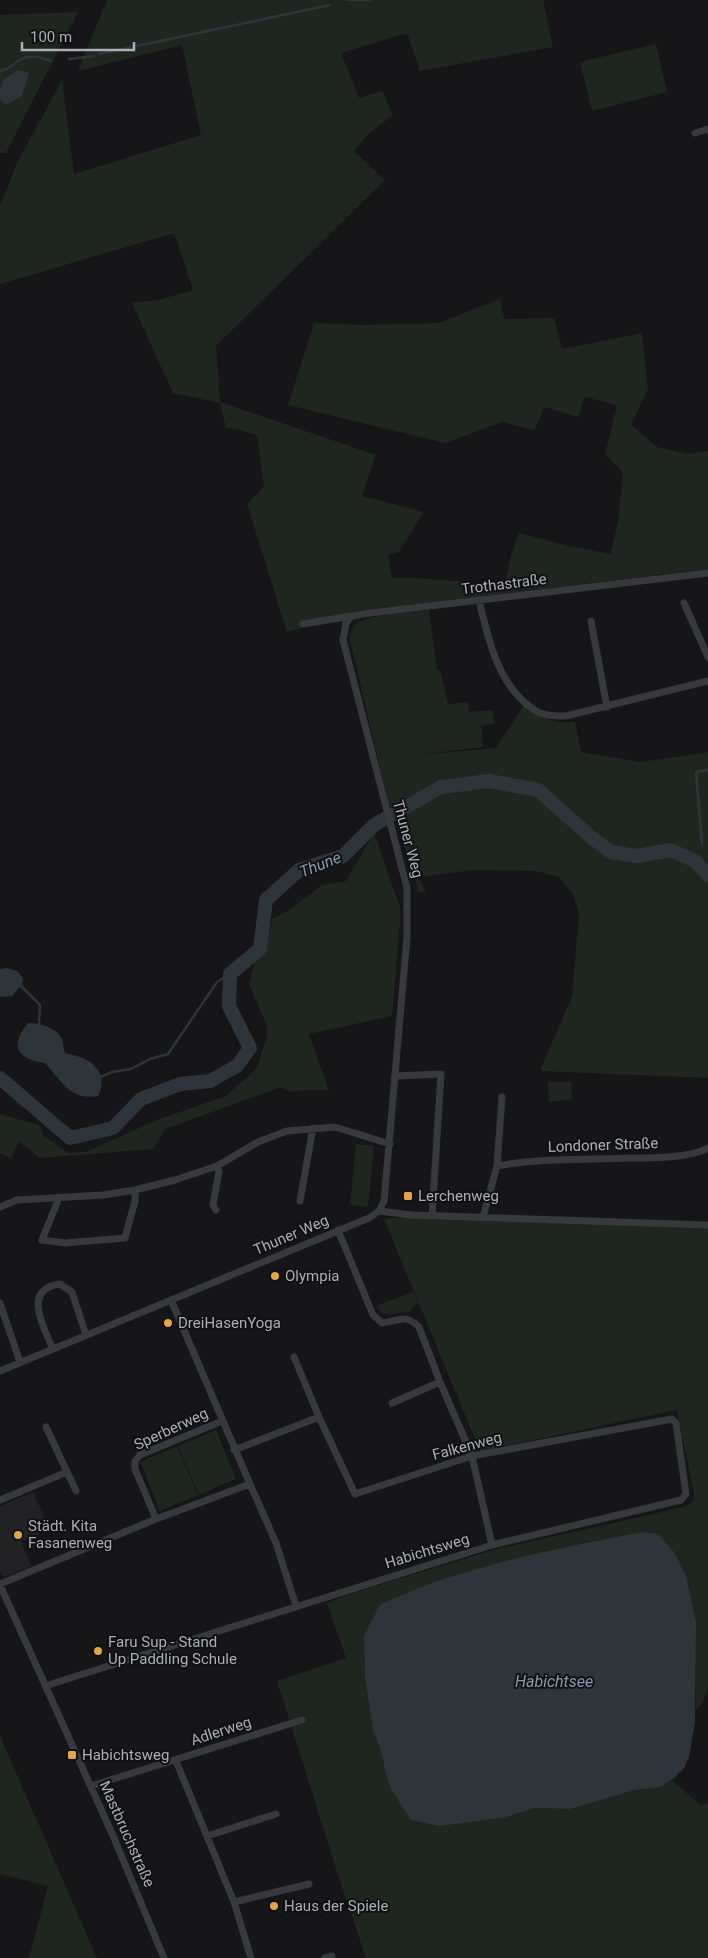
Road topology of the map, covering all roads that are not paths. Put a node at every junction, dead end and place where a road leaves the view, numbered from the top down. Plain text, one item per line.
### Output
1 (708, 129) edge
2 (695, 132) dead end
3 (708, 573) edge
4 (479, 600) junction
5 (684, 603) dead end
6 (351, 617) junction
7 (590, 621) dead end
8 (303, 624) dead end
9 (708, 657) edge
10 (708, 681) edge
11 (608, 707) junction
12 (396, 1076) junction
13 (502, 1097) dead end
14 (313, 1128) junction
15 (390, 1144) junction
16 (708, 1148) edge
17 (217, 1166) junction
18 (497, 1166) junction
19 (135, 1190) junction
20 (57, 1198) junction
21 (300, 1200) dead end
22 (0, 1207) edge
23 (216, 1210) dead end
24 (379, 1212) junction
25 (432, 1215) junction
26 (483, 1217) junction
27 (708, 1225) edge
28 (338, 1230) junction
29 (172, 1300) junction
30 (0, 1303) edge
31 (86, 1334) junction
32 (53, 1348) junction
33 (294, 1357) dead end
34 (20, 1362) junction
35 (0, 1371) edge
36 (440, 1382) junction
37 (392, 1403) dead end
38 (319, 1417) junction
39 (672, 1419) joint
40 (222, 1421) junction
41 (46, 1427) dead end
42 (234, 1450) junction
43 (472, 1456) junction
44 (67, 1472) junction
45 (250, 1484) junction
46 (76, 1491) dead end
47 (0, 1500) edge
48 (156, 1519) junction
49 (492, 1545) junction
50 (0, 1585) edge
51 (296, 1606) junction
52 (45, 1686) junction
53 (302, 1720) dead end
54 (176, 1761) junction
55 (91, 1786) junction
56 (276, 1814) dead end
57 (207, 1836) junction
58 (310, 1884) dead end
59 (234, 1902) junction
60 (164, 1958) edge
61 (251, 1958) edge

1 - 2 street
3 - 4 street, Trothastraße
4 - 6 street, Trothastraße
4 - 11 street
5 - 9 street
6 - 8 street, Trothastraße
6 - 12 street, Thuner Weg
7 - 11 street
10 - 11 street
12 - 15 street, Thuner Weg
12 - 25 street
13 - 18 street
14 - 15 street
14 - 17 street
14 - 21 street
15 - 24 street, Thuner Weg
16 - 18 street, Londoner Straße
17 - 19 street
17 - 23 street
18 - 26 street
19 - 20 street
19 - 20 street
20 - 22 street
24 - 25 street
24 - 28 street, Thuner Weg
25 - 26 street
26 - 27 street
28 - 29 street, Thuner Weg
28 - 36 street
29 - 31 street, Thuner Weg
29 - 40 street, Sperberweg
30 - 34 street
31 - 32 street, Thuner Weg
31 - 32 street
32 - 34 street, Thuner Weg
33 - 38 street, Falkenweg
34 - 35 street, Thuner Weg
36 - 37 street
36 - 43 street
38 - 42 street
38 - 43 street, Falkenweg
39 - 43 street, Falkenweg
39 - 49 street, Habichtsweg
40 - 42 street, Sperberweg
40 - 48 street, Sperberweg
41 - 44 street
42 - 45 street, Sperberweg
43 - 49 street
44 - 46 street
44 - 47 street
45 - 48 street
45 - 51 street, Sperberweg
48 - 50 street
49 - 51 street, Habichtsweg
50 - 52 street, Mastbruchstraße
51 - 52 street, Habichtsweg
52 - 55 street, Mastbruchstraße
53 - 54 street, Adlerweg
54 - 55 street, Adlerweg
54 - 57 street
55 - 60 street, Mastbruchstraße
56 - 57 street
57 - 59 street
58 - 59 street
59 - 61 street

